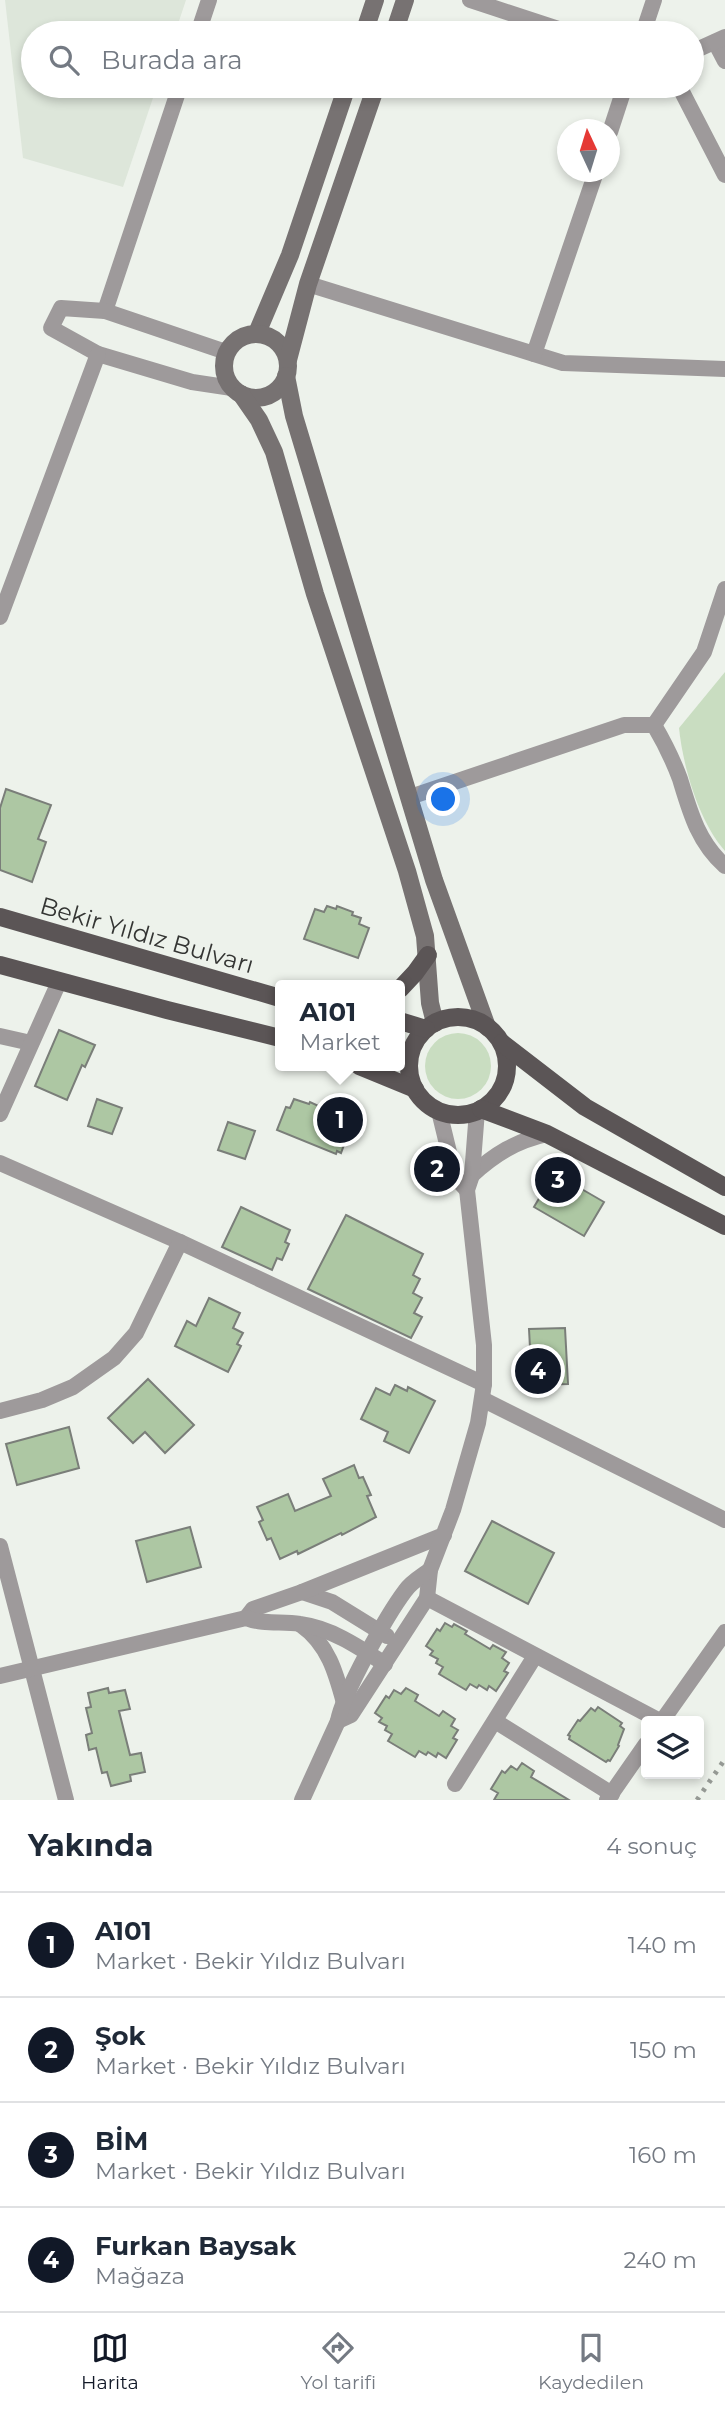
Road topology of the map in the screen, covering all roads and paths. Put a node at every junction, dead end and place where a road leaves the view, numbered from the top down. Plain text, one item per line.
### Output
1 (209, 0) edge
2 (375, 0) edge
3 (405, 0) edge
4 (470, 0) edge
5 (654, 0) edge
6 (202, 21) edge
7 (368, 21) edge
8 (398, 21) edge
9 (534, 21) edge
10 (647, 21) edge
11 (720, 40) edge
12 (725, 61) edge
13 (176, 98) edge
14 (343, 98) edge
15 (372, 98) edge
16 (621, 98) edge
17 (686, 98) edge
18 (614, 119) edge
19 (725, 175) edge
20 (593, 182) edge
21 (308, 284) junction
22 (105, 311) junction
23 (257, 333) junction
24 (226, 352) junction
25 (98, 354) junction
26 (534, 354) junction
27 (287, 368) junction
28 (725, 369) edge
29 (237, 391) junction
30 (725, 590) edge
31 (0, 617) edge
32 (717, 638) edge
33 (654, 724) junction
34 (410, 797) junction
35 (725, 866) edge
36 (0, 917) edge
37 (428, 955) junction
38 (0, 965) edge
39 (59, 982) junction
40 (405, 984) edge
41 (275, 996) edge
42 (405, 1022) edge
43 (430, 1026) junction
44 (487, 1027) junction
45 (0, 1036) edge
46 (275, 1036) edge
47 (32, 1043) junction
48 (501, 1043) junction
49 (371, 1071) edge
50 (415, 1089) junction
51 (479, 1110) junction
52 (439, 1111) junction
53 (0, 1114) edge
54 (547, 1133) junction
55 (0, 1163) edge
56 (470, 1183) junction
57 (725, 1187) edge
58 (725, 1226) edge
59 (180, 1242) junction
60 (483, 1391) junction
61 (0, 1411) edge
62 (725, 1520) edge
63 (444, 1535) junction
64 (0, 1546) edge
65 (430, 1570) junction
66 (302, 1592) junction
67 (427, 1598) junction
68 (246, 1618) junction
69 (299, 1624) junction
70 (381, 1632) junction
71 (725, 1632) edge
72 (398, 1643) junction
73 (369, 1654) junction
74 (535, 1656) junction
75 (385, 1664) junction
76 (31, 1668) junction
77 (0, 1676) edge
78 (344, 1703) junction
79 (651, 1716) edge
80 (665, 1716) edge
81 (338, 1721) junction
82 (495, 1721) junction
83 (641, 1751) edge
84 (455, 1784) dead end
85 (610, 1797) edge
86 (66, 1800) edge
87 (302, 1800) edge

1 - 6 street
2 - 7 street
3 - 8 street
4 - 9 street
5 - 10 street
11 - 12 street
13 - 22 street
14 - 23 street
15 - 21 street
16 - 18 street
17 - 19 street
20 - 26 street
21 - 26 street
21 - 27 street
22 - 24 street
22 - 25 street
23 - 24 street
23 - 27 street
24 - 29 street
25 - 29 street
25 - 31 street
26 - 28 street
27 - 29 street
27 - 34 street
29 - 37 street
30 - 32 street
32 - 33 street
33 - 34 street
33 - 35 street
34 - 44 street
36 - 41 main road, Bekir Yıldız Bulvarı
37 - 40 main road
37 - 43 street
38 - 39 main road
39 - 46 main road
39 - 47 street
42 - 43 main road
43 - 44 main road
43 - 50 main road
44 - 48 main road
45 - 47 street
47 - 53 street
48 - 51 main road
48 - 57 main road
49 - 50 main road
50 - 52 main road
51 - 52 main road
51 - 54 main road
51 - 56 street
52 - 56 street
54 - 56 street
54 - 58 main road
55 - 59 street
56 - 60 street
59 - 60 street
59 - 61 street
60 - 62 street
60 - 63 street
63 - 65 street
63 - 66 street
64 - 76 street
65 - 67 street
65 - 70 street
66 - 68 street
66 - 70 street
67 - 72 street
67 - 74 street
68 - 69 street
68 - 76 street
69 - 73 street
69 - 78 street
70 - 72 street
70 - 73 street
71 - 80 street
72 - 75 street
73 - 75 street
73 - 78 street
74 - 79 street
74 - 82 street
75 - 81 street
76 - 77 street
76 - 86 street
78 - 81 street
81 - 87 street
82 - 84 street
82 - 85 street
83 - 85 street

